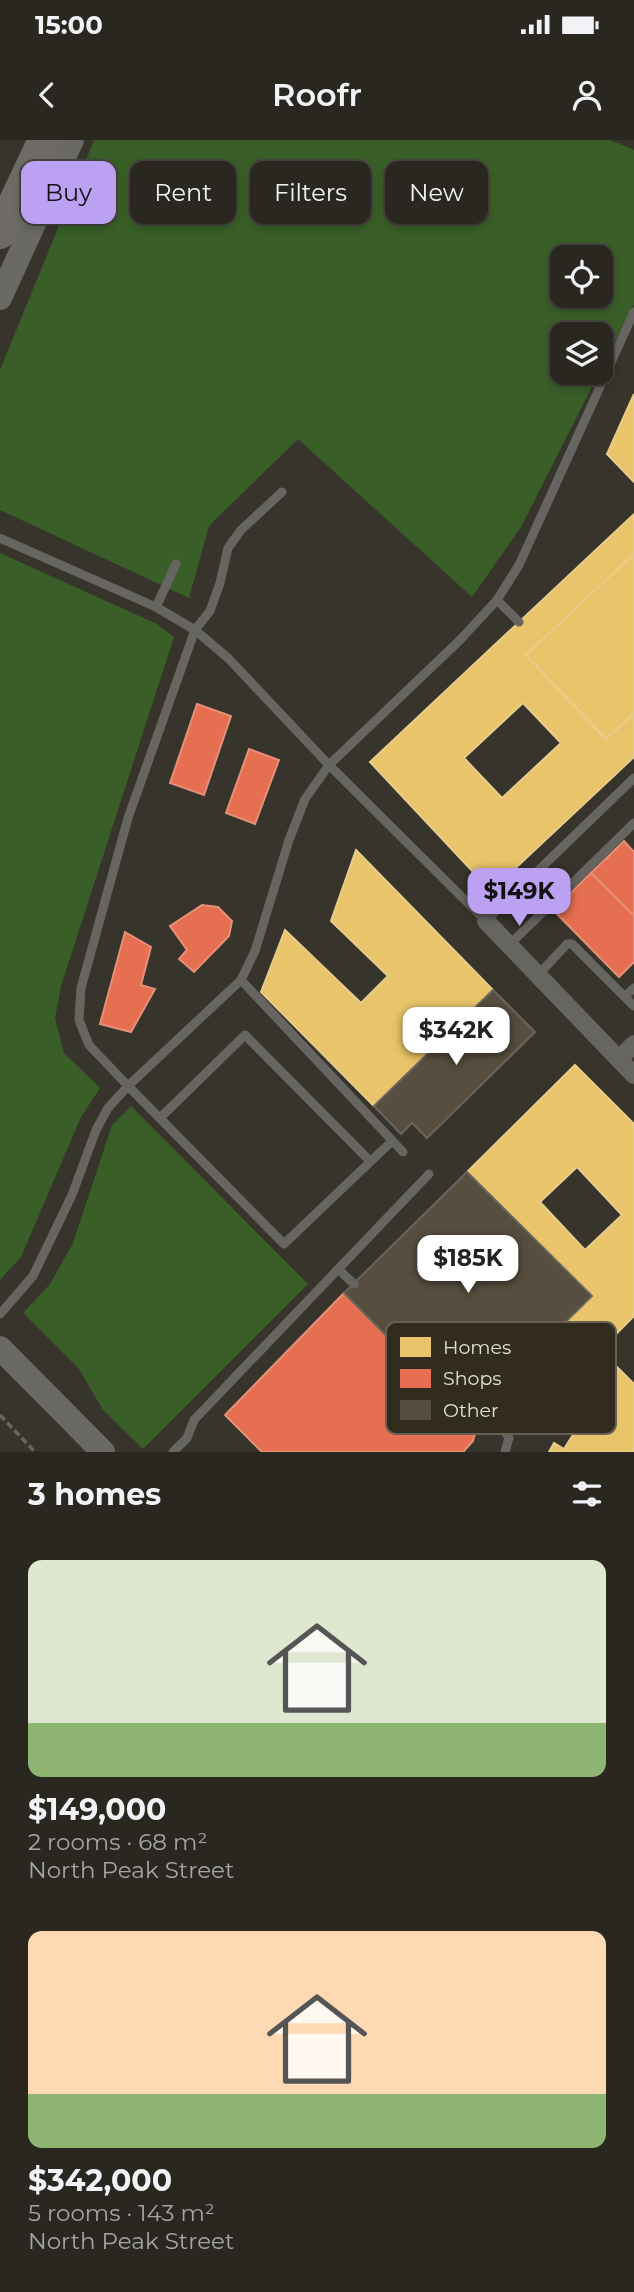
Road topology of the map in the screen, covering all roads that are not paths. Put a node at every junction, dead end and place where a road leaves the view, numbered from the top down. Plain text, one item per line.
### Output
1 (44, 140) edge
2 (72, 140) edge
3 (0, 233) edge
4 (0, 298) edge
5 (634, 312) edge
6 (282, 492) dead end
7 (0, 538) edge
8 (176, 564) dead end
9 (497, 600) junction
10 (156, 607) junction
11 (519, 622) dead end
12 (195, 630) junction
13 (329, 765) junction
14 (634, 778) edge
15 (634, 823) edge
16 (486, 921) junction
17 (509, 945) junction
18 (538, 975) junction
19 (241, 980) junction
20 (634, 988) edge
21 (625, 996) junction
22 (634, 1006) edge
23 (634, 1044) edge
24 (619, 1059) junction
25 (634, 1075) edge
26 (128, 1086) junction
27 (160, 1118) junction
28 (392, 1141) junction
29 (403, 1152) dead end
30 (370, 1161) junction
31 (429, 1174) dead end
32 (339, 1270) junction
33 (354, 1284) dead end
34 (0, 1314) edge
35 (0, 1348) edge
36 (506, 1434) edge
37 (103, 1452) edge
38 (173, 1452) edge
39 (505, 1452) edge

1 - 3 highway
2 - 4 main road
5 - 9 lane
6 - 12 lane
7 - 10 lane
8 - 10 lane
9 - 11 lane
9 - 13 lane
10 - 12 lane
12 - 13 lane
12 - 26 lane
13 - 16 lane
13 - 19 lane
14 - 16 lane
15 - 17 lane
16 - 17 street
17 - 18 street
18 - 21 lane
18 - 24 street
19 - 26 lane
19 - 28 lane
20 - 21 lane
21 - 22 lane
23 - 24 street
24 - 25 street
26 - 27 lane
26 - 34 lane
27 - 30 lane
27 - 30 lane
28 - 29 lane
28 - 30 lane
31 - 32 lane
32 - 33 lane
32 - 38 lane
35 - 37 main road
36 - 39 lane

